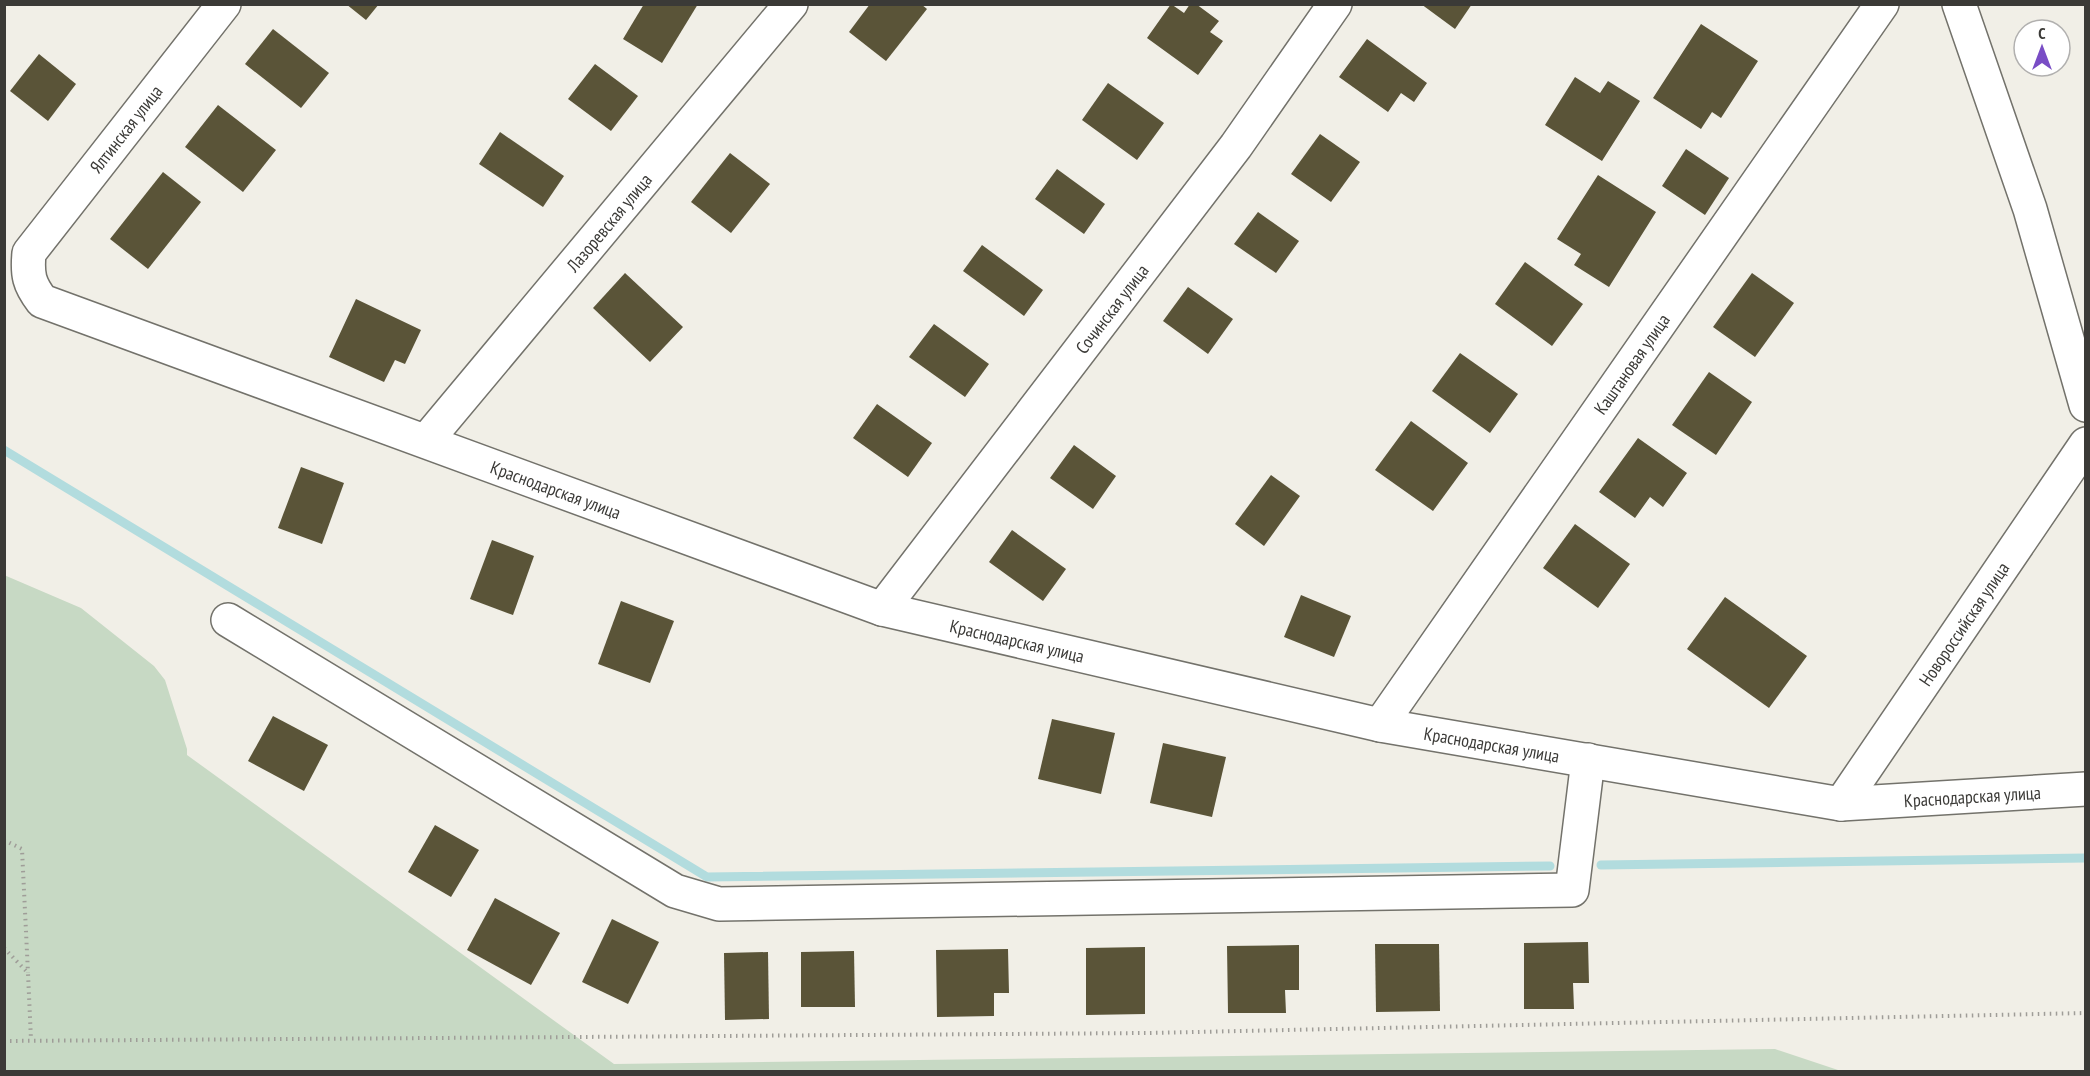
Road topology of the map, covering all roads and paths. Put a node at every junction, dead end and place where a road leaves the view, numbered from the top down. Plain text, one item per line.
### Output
1 (224, 4) edge
2 (791, 4) edge
3 (1335, 4) edge
4 (1882, 4) edge
5 (1959, 4) edge
6 (29, 253) joint
7 (2085, 405) edge
8 (426, 441) junction
9 (2085, 444) edge
10 (882, 609) junction
11 (228, 620) dead end
12 (1380, 725) junction
13 (1588, 760) junction
14 (2085, 789) edge
15 (1841, 804) junction
16 (4, 840) edge
17 (4, 948) edge
18 (28, 973) junction
19 (2085, 1013) edge
20 (4, 1041) edge
21 (31, 1041) junction

1 - 6 street, Ялтинская улица
2 - 8 street, Лазоревская улица
3 - 10 street, Сочинская улица
4 - 12 street, Каштановая улица
5 - 7 street
6 - 8 street, Краснодарская улица
8 - 10 street, Краснодарская улица
9 - 15 street, Новороссийская улица
10 - 12 street, Краснодарская улица
11 - 13 street
12 - 13 street, Краснодарская улица
13 - 15 street, Краснодарская улица
14 - 15 street, Краснодарская улица
16 - 18 path
17 - 18 path
18 - 21 path
19 - 21 path
20 - 21 path

